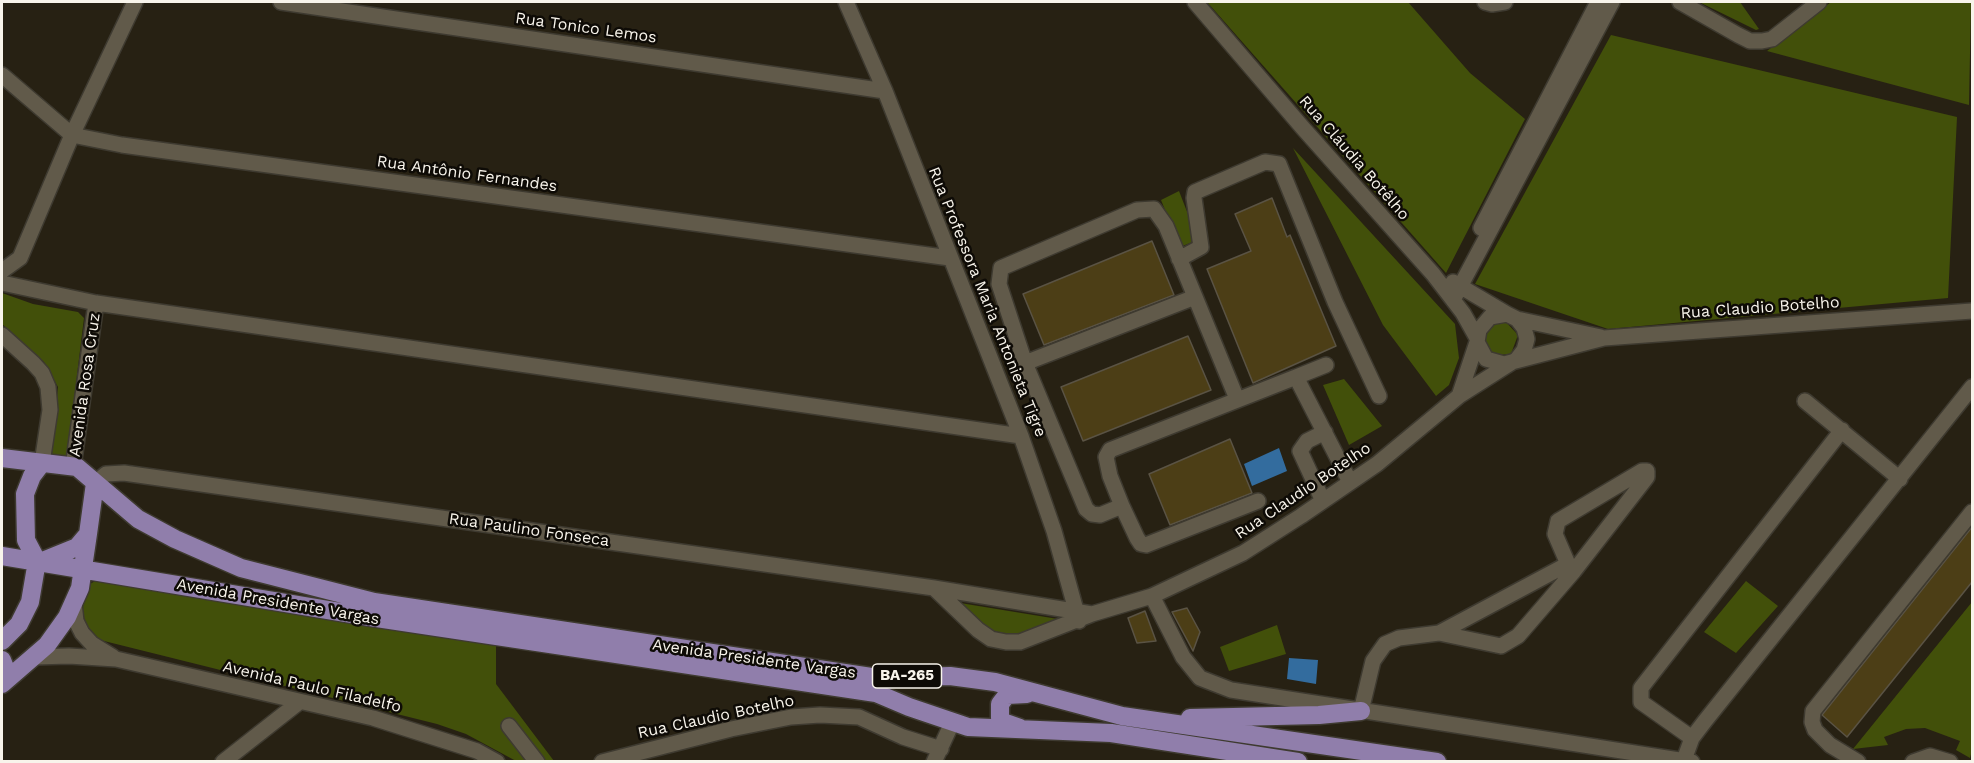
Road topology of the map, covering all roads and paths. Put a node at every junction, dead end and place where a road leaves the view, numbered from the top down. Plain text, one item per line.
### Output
1 (135, 2) edge
2 (281, 2) edge
3 (846, 2) edge
4 (1195, 2) edge
5 (1485, 2) edge
6 (1505, 2) edge
7 (1598, 2) edge
8 (1612, 2) edge
9 (1680, 2) edge
10 (1819, 2) edge
11 (2, 75) edge
12 (885, 91) junction
13 (72, 135) junction
14 (950, 258) junction
15 (1179, 259) junction
16 (18, 261) junction
17 (2, 271) edge
18 (2, 283) edge
19 (28, 290) junction
20 (1454, 291) junction
21 (1195, 297) junction
22 (96, 303) junction
23 (1972, 311) edge
24 (1512, 316) junction
25 (2, 335) edge
26 (1604, 338) junction
27 (1477, 340) junction
28 (1515, 360) junction
29 (1025, 363) junction
30 (1326, 365) dead end
31 (1296, 377) junction
32 (1972, 387) edge
33 (1379, 396) dead end
34 (1459, 396) junction
35 (1237, 399) junction
36 (1805, 401) dead end
37 (1842, 430) junction
38 (1325, 432) junction
39 (1021, 436) junction
40 (2, 458) edge
41 (42, 463) junction
42 (73, 467) junction
43 (124, 473) junction
44 (1900, 478) junction
45 (1350, 482) junction
46 (95, 483) junction
47 (1258, 501) dead end
48 (1323, 501) junction
49 (121, 506) junction
50 (1122, 506) junction
51 (1972, 512) edge
52 (88, 534) junction
53 (2, 556) edge
54 (37, 561) junction
55 (1571, 567) junction
56 (85, 569) junction
57 (934, 588) junction
58 (1152, 597) junction
59 (74, 603) junction
60 (1082, 615) junction
61 (1439, 633) junction
62 (2, 640) edge
63 (35, 657) junction
64 (116, 659) junction
65 (2, 660) edge
66 (5, 681) edge
67 (1049, 696) junction
68 (298, 703) junction
69 (1362, 711) junction
70 (1147, 720) junction
71 (952, 723) junction
72 (509, 726) dead end
73 (1040, 732) junction
74 (1692, 738) junction
75 (938, 755) edge
76 (1688, 761) edge
77 (223, 762) edge
78 (497, 762) edge
79 (537, 762) edge
80 (602, 762) edge
81 (1298, 762) edge
82 (1437, 762) edge
83 (1858, 762) edge
84 (1913, 762) edge
85 (1950, 762) edge

1 - 13 street
2 - 12 street, Rua Tonico Lemos
3 - 12 street, Rua Professora Maria Antonieta Tigre
4 - 20 street, Rua Cláudia Botêlho
5 - 6 street
7 - 20 street
8 - 20 street
9 - 10 street
11 - 13 street, Rua Antônio Fernandes
12 - 14 street, Rua Professora Maria Antonieta Tigre
13 - 14 street, Rua Antônio Fernandes
13 - 16 street
14 - 39 street, Rua Professora Maria Antonieta Tigre
15 - 21 street
15 - 29 street
15 - 33 street
16 - 17 street
16 - 19 street
18 - 19 street
19 - 22 street
20 - 24 street
20 - 27 street, Rua Cláudia Botêlho
21 - 29 street
21 - 35 street
22 - 39 street
22 - 42 street, Avenida Rosa Cruz
23 - 26 street, Rua Claudio Botelho
24 - 26 street
24 - 27 street
24 - 28 street
25 - 41 street, Avenida Rosa Cruz
26 - 28 street, Rua Claudio Botelho
27 - 28 street
27 - 34 street
28 - 34 street, Rua Claudio Botelho
29 - 50 street
30 - 31 street
31 - 35 street
31 - 38 street
32 - 44 street
34 - 45 street, Rua Claudio Botelho
35 - 50 street
36 - 37 street
37 - 44 street
37 - 74 street
38 - 45 street
38 - 48 street
39 - 60 street, Rua Professora Maria Antonieta Tigre
40 - 41 main road
41 - 42 main road, Avenida Rosa Cruz
41 - 54 main road, Avenida Rosa Cruz
42 - 46 main road, Avenida Rosa Cruz
43 - 46 street, Rua Paulino Fonseca
43 - 49 street
43 - 57 street, Rua Paulino Fonseca
44 - 74 street
45 - 48 street, Rua Claudio Botelho
46 - 49 main road, Avenida Presidente Vargas
46 - 52 main road
47 - 50 street
48 - 58 street, Rua Claudio Botelho
49 - 67 main road, Avenida Presidente Vargas / BA-265
51 - 83 street
52 - 54 main road
52 - 56 main road
53 - 54 main road, Avenida Presidente Vargas
54 - 56 main road, Avenida Presidente Vargas
54 - 62 main road
55 - 55 street
55 - 61 street
55 - 61 street
56 - 59 main road
56 - 71 main road, Avenida Presidente Vargas
57 - 60 street, Rua Paulino Fonseca
57 - 60 street
58 - 60 street, Rua Claudio Botelho
58 - 69 street
59 - 63 main road
59 - 64 street, Avenida Paulo Filadelfo
61 - 69 street
63 - 64 street, Avenida Paulo Filadelfo
63 - 66 main road
64 - 68 street, Avenida Paulo Filadelfo
65 - 66 main road
67 - 70 main road, Avenida Presidente Vargas / BA-265
67 - 73 main road
68 - 77 street
68 - 78 street, Avenida Paulo Filadelfo
69 - 70 main road
69 - 76 street
70 - 82 main road, Avenida Presidente Vargas / BA-265
71 - 73 main road, Avenida Presidente Vargas
71 - 75 street
72 - 79 street
73 - 81 main road, Avenida Presidente Vargas
74 - 76 street
75 - 80 street, Rua Claudio Botelho
84 - 85 street

